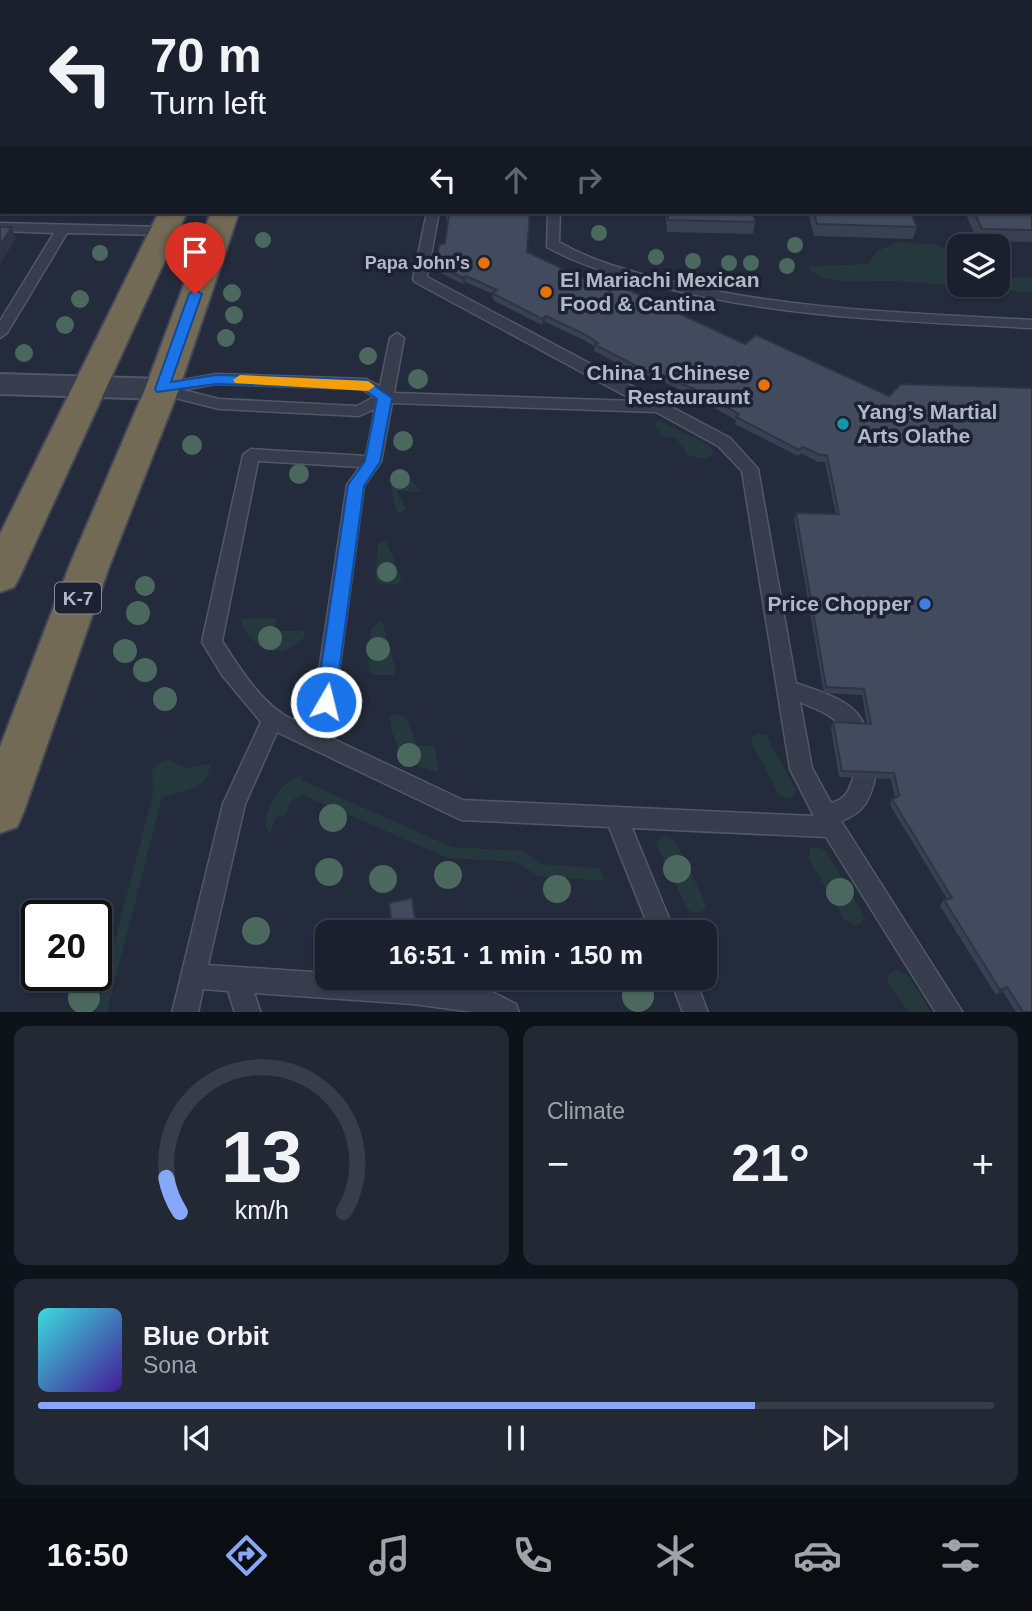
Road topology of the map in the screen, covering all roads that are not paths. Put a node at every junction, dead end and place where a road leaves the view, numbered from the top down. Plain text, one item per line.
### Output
1 (224, 214) edge
2 (433, 214) edge
3 (554, 214) edge
4 (169, 221) edge
5 (0, 227) edge
6 (63, 229) junction
7 (1032, 324) edge
8 (0, 332) edge
9 (397, 338) dead end
10 (0, 384) edge
11 (89, 387) junction
12 (162, 389) junction
13 (385, 398) junction
14 (659, 407) junction
15 (373, 462) junction
16 (0, 575) edge
17 (787, 688) junction
18 (272, 720) junction
19 (856, 729) edge
20 (296, 731) junction
21 (864, 778) edge
22 (0, 811) edge
23 (616, 817) junction
24 (829, 821) junction
25 (658, 920) edge
26 (193, 976) junction
27 (236, 978) junction
28 (687, 990) edge
29 (185, 1012) edge
30 (248, 1012) edge
31 (505, 1012) edge
32 (696, 1012) edge
33 (950, 1012) edge

1 - 12 highway, K-7
2 - 14 lane
3 - 7 lane
4 - 6 lane
4 - 11 highway
5 - 6 lane
6 - 8 lane
9 - 13 lane
10 - 11 street
11 - 12 street
11 - 16 highway
12 - 13 lane
12 - 13 lane
12 - 22 highway, K-7
13 - 14 lane
13 - 15 lane
14 - 17 lane
15 - 18 lane
15 - 20 lane
17 - 19 lane
17 - 24 lane
18 - 20 lane
18 - 26 lane
20 - 23 lane
21 - 24 lane
23 - 24 lane
23 - 25 lane
24 - 33 lane
26 - 27 lane
26 - 29 lane
27 - 30 lane
27 - 31 lane
28 - 32 lane

